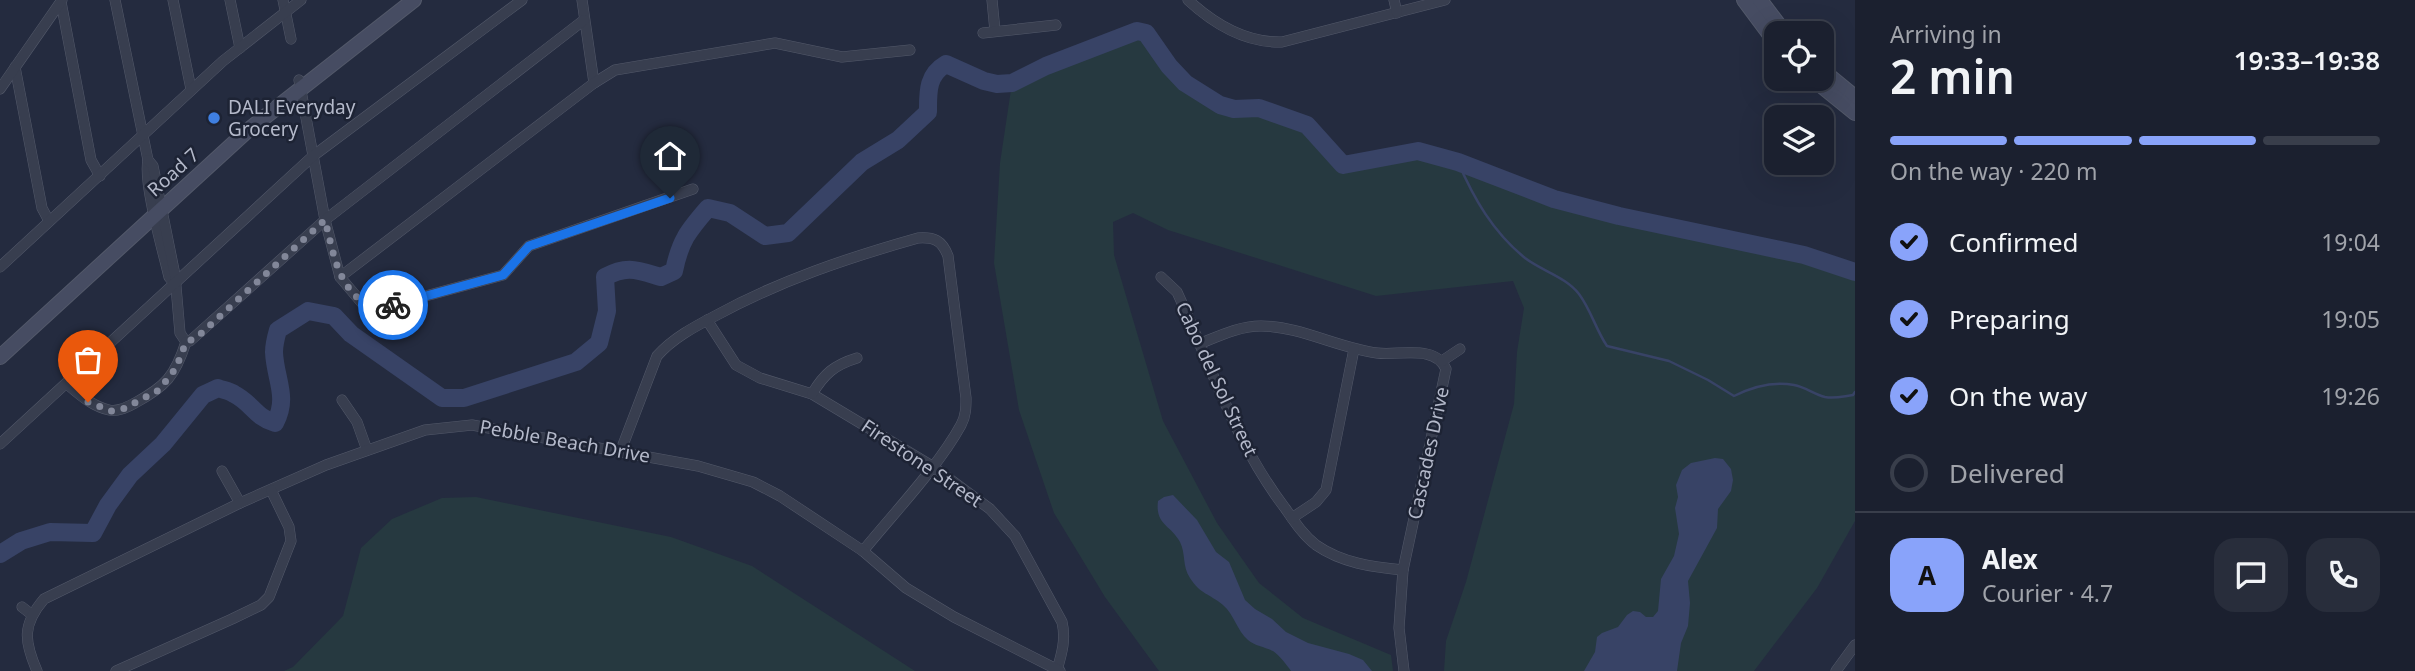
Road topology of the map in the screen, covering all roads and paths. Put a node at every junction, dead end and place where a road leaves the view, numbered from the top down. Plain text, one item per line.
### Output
1 (115, 0) edge
2 (173, 0) edge
3 (230, 0) edge
4 (283, 0) edge
5 (301, 0) edge
6 (403, 0) edge
7 (414, 0) edge
8 (522, 0) edge
9 (582, 0) edge
10 (992, 0) edge
11 (1188, 0) edge
12 (1394, 0) edge
13 (1445, 0) edge
14 (1744, 0) edge
15 (1760, 0) edge
16 (62, 1) edge
17 (285, 12) junction
18 (1397, 13) junction
19 (584, 20) junction
20 (1776, 21) edge
21 (1056, 24) dead end
22 (1764, 27) edge
23 (995, 31) junction
24 (983, 33) dead end
25 (291, 39) dead end
26 (240, 48) junction
27 (910, 50) dead end
28 (15, 67) junction
29 (1834, 80) edge
30 (594, 83) junction
31 (300, 84) junction
32 (0, 89) edge
33 (191, 89) junction
34 (1828, 91) edge
35 (1855, 97) edge
36 (1855, 113) edge
37 (144, 136) junction
38 (313, 156) junction
39 (100, 176) junction
40 (692, 189) dead end
41 (158, 208) junction
42 (325, 220) junction
43 (49, 222) junction
44 (1, 263) edge
45 (340, 277) junction
46 (1161, 277) dead end
47 (174, 283) junction
48 (707, 320) junction
49 (186, 342) junction
50 (1199, 344) junction
51 (0, 349) edge
52 (1354, 349) junction
53 (1460, 349) dead end
54 (0, 357) edge
55 (857, 358) dead end
56 (1442, 361) junction
57 (67, 384) junction
58 (812, 394) junction
59 (342, 400) dead end
60 (0, 444) edge
61 (367, 450) junction
62 (621, 450) junction
63 (932, 466) junction
64 (222, 471) dead end
65 (271, 490) junction
66 (240, 503) junction
67 (1292, 518) junction
68 (863, 551) junction
69 (1403, 570) junction
70 (22, 607) dead end
71 (31, 614) junction
72 (1855, 645) edge
73 (1058, 670) edge
74 (37, 671) edge
75 (116, 671) edge
76 (1404, 671) edge
77 (1836, 671) edge

1 - 37 street
2 - 33 street
3 - 26 street
4 - 17 street
5 - 17 street
6 - 31 street, Road 7
7 - 31 street, Road 7
8 - 38 street
9 - 19 street
10 - 23 street
11 - 18 street
12 - 18 street
13 - 18 street
14 - 22 street
15 - 20 street
16 - 28 street
16 - 39 street
17 - 25 street
17 - 26 street
19 - 30 street
19 - 42 street
21 - 23 street
23 - 24 street
26 - 33 street
27 - 30 street
28 - 32 street
28 - 43 street
29 - 35 street
30 - 45 street
31 - 38 street
31 - 41 street, Road 7
33 - 37 street
34 - 36 street
37 - 39 street
37 - 41 street
38 - 42 street
38 - 47 street
39 - 43 street
40 - 45 street
41 - 47 street
41 - 51 street, Road 7
41 - 54 street, Road 7
42 - 45 street
42 - 49 street
43 - 44 street
46 - 50 street, Cabo del Sol Street
47 - 49 street
47 - 57 street
48 - 58 street, Firestone Street
48 - 62 street
48 - 63 street
49 - 57 street
50 - 52 street, Cascades Drive
50 - 67 street, Cabo del Sol Street
52 - 56 street, Cascades Drive
52 - 67 street
53 - 56 street
55 - 58 street
56 - 69 street, Cascades Drive
57 - 60 street
58 - 63 street, Firestone Street
59 - 61 street
61 - 62 street, Pebble Beach Drive
61 - 65 street, Pebble Beach Drive
62 - 68 street, Pebble Beach Drive
63 - 68 street
63 - 73 street, Firestone Street
64 - 66 street
65 - 66 street, Pebble Beach Drive
65 - 75 street
66 - 71 street, Pebble Beach Drive
67 - 69 street, Cabo del Sol Street
68 - 73 street, Pebble Beach Drive
69 - 76 street, Cascades Drive
70 - 71 street
71 - 74 street
72 - 77 street

